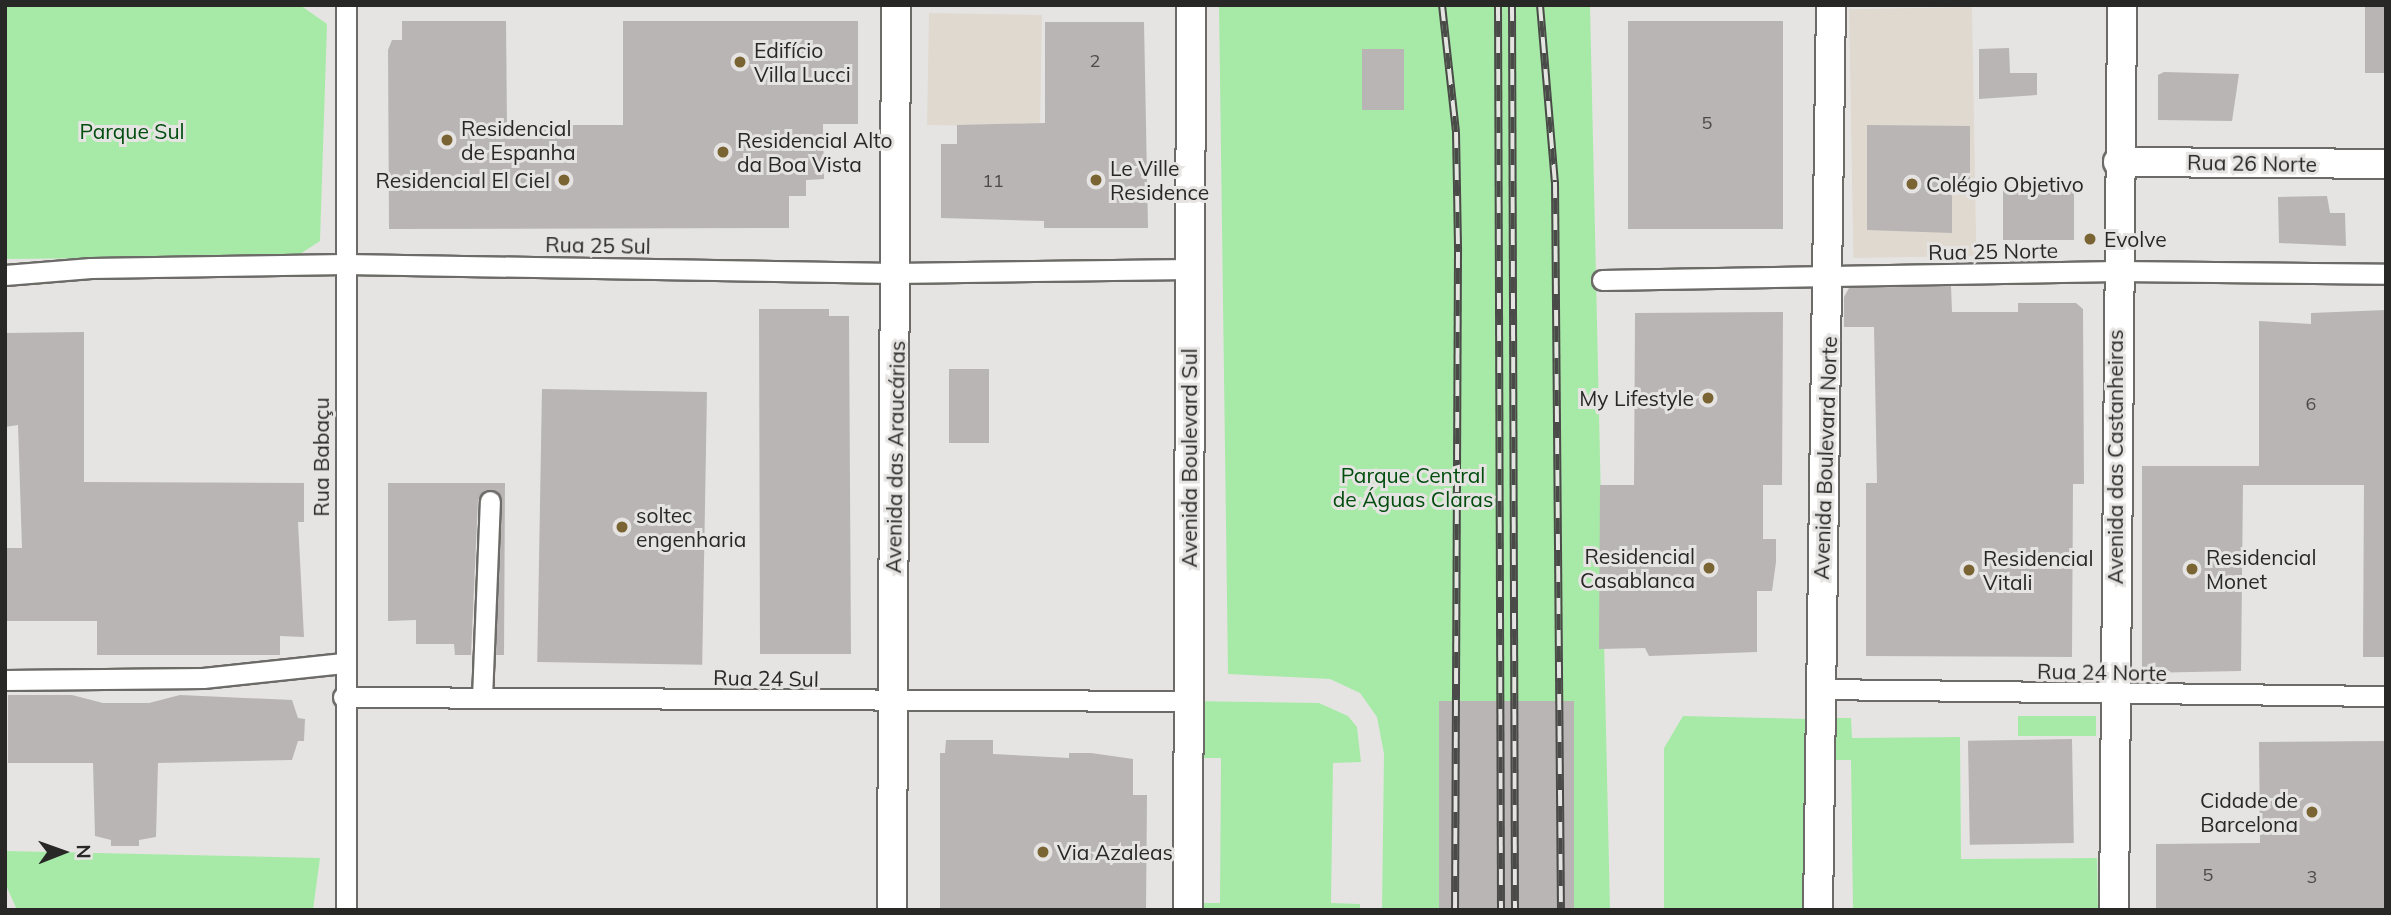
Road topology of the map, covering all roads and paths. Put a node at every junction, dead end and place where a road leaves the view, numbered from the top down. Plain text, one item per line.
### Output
1 (346, 5) edge
2 (896, 5) edge
3 (1191, 5) edge
4 (1831, 5) edge
5 (2122, 5) edge
6 (2118, 162) junction
7 (2386, 164) edge
8 (345, 264) junction
9 (1190, 269) junction
10 (2117, 271) junction
11 (895, 273) junction
12 (2386, 274) edge
13 (5, 275) edge
14 (1830, 277) junction
15 (1602, 281) dead end
16 (490, 501) dead end
17 (343, 663) junction
18 (5, 680) edge
19 (1818, 689) junction
20 (343, 696) junction
21 (2114, 696) junction
22 (2386, 696) edge
23 (482, 698) junction
24 (892, 701) junction
25 (1188, 701) junction
26 (346, 910) edge
27 (892, 910) edge
28 (1188, 910) edge
29 (1818, 910) edge
30 (2114, 910) edge

1 - 8 street, Rua Babaçu
2 - 11 street, Avenida das Araucárias
3 - 9 street, Avenida Boulevard Sul
4 - 14 street, Avenida Boulevard Norte
5 - 6 street, Avenida das Castanheiras
6 - 7 street, Rua 26 Norte
6 - 10 street, Avenida das Castanheiras
8 - 11 street, Rua 25 Sul
8 - 13 street, Rua 25 Sul
8 - 17 street, Rua Babaçu
9 - 11 street, Rua 25 Sul
9 - 25 street, Avenida Boulevard Sul
10 - 12 street, Rua 25 Norte
10 - 14 street, Rua 25 Norte
10 - 21 street, Avenida das Castanheiras
11 - 24 street, Avenida das Araucárias
14 - 15 street, Rua 25 Norte
14 - 19 street, Avenida Boulevard Norte
16 - 23 street
17 - 18 street
17 - 20 street, Rua Babaçu
19 - 21 street, Rua 24 Norte
19 - 29 street, Avenida Boulevard Norte
20 - 23 street, Rua 24 Sul
20 - 26 street, Rua Babaçu
21 - 22 street, Rua 24 Norte
21 - 30 street, Avenida das Castanheiras
23 - 24 street, Rua 24 Sul
24 - 25 street, Rua 24 Sul
24 - 27 street, Avenida das Araucárias
25 - 28 street, Avenida Boulevard Sul

